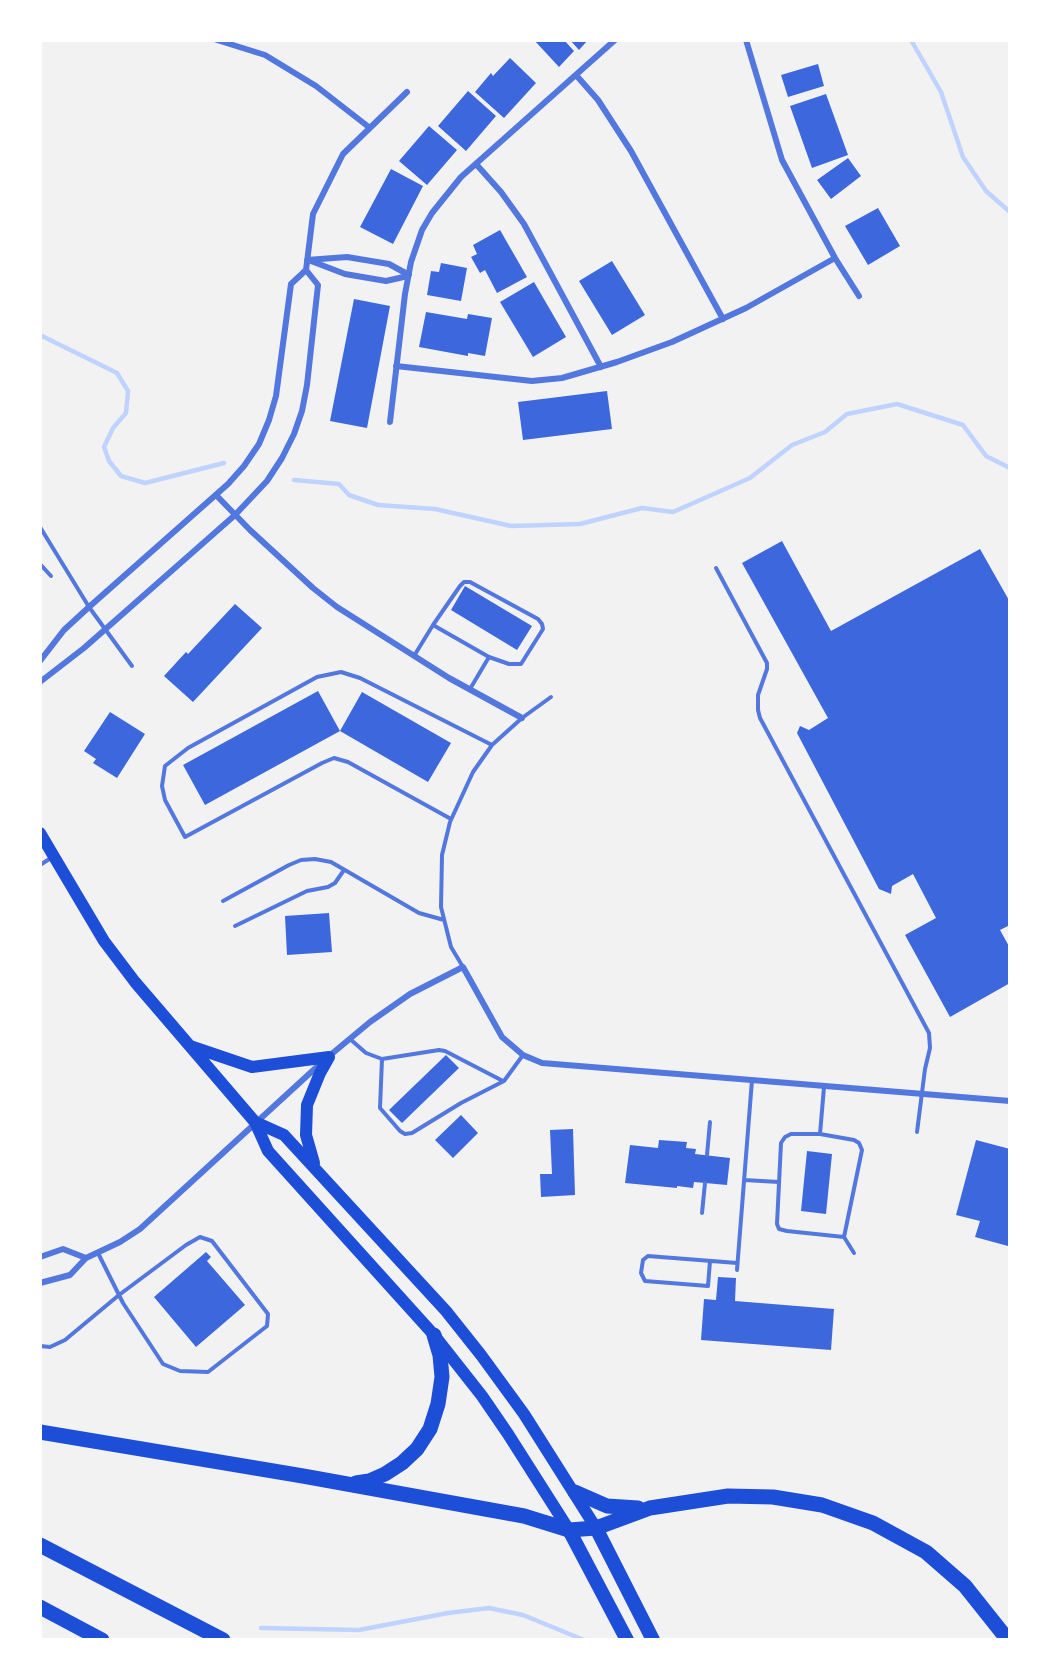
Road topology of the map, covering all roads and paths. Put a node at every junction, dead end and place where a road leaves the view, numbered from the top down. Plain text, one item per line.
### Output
1 (217, 40) edge
2 (615, 40) edge
3 (746, 40) edge
4 (576, 75) junction
5 (407, 92) dead end
6 (370, 128) junction
7 (476, 164) junction
8 (835, 258) junction
9 (307, 260) junction
10 (306, 270) junction
11 (409, 275) junction
12 (859, 296) dead end
13 (723, 319) junction
14 (396, 366) junction
15 (601, 367) junction
16 (390, 422) dead end
17 (216, 495) junction
18 (235, 514) junction
19 (40, 527) edge
20 (40, 564) edge
21 (716, 568) dead end
22 (51, 576) dead end
23 (89, 607) junction
24 (433, 625) junction
25 (105, 630) junction
26 (414, 656) junction
27 (489, 657) junction
28 (40, 661) edge
29 (132, 666) dead end
30 (40, 682) edge
31 (470, 689) junction
32 (551, 697) dead end
33 (522, 718) junction
34 (492, 745) junction
35 (451, 819) junction
36 (40, 832) edge
37 (54, 856) junction
38 (40, 865) edge
39 (344, 870) junction
40 (224, 901) dead end
41 (444, 920) junction
42 (235, 926) dead end
43 (463, 966) junction
44 (350, 1038) junction
45 (189, 1045) junction
46 (523, 1055) junction
47 (328, 1057) junction
48 (382, 1059) junction
49 (753, 1079) junction
50 (504, 1082) junction
51 (824, 1085) junction
52 (922, 1093) junction
53 (1010, 1101) edge
54 (255, 1122) junction
55 (710, 1122) dead end
56 (917, 1132) dead end
57 (820, 1134) junction
58 (707, 1155) dead end
59 (316, 1169) junction
60 (744, 1180) junction
61 (779, 1182) junction
62 (705, 1183) dead end
63 (702, 1213) dead end
64 (844, 1237) junction
65 (98, 1253) junction
66 (854, 1253) dead end
67 (40, 1257) edge
68 (86, 1258) junction
69 (710, 1261) junction
70 (737, 1263) junction
71 (737, 1270) dead end
72 (40, 1283) edge
73 (119, 1295) junction
74 (434, 1335) junction
75 (40, 1346) edge
76 (40, 1432) edge
77 (345, 1484) junction
78 (575, 1492) junction
79 (650, 1508) junction
80 (596, 1528) junction
81 (569, 1530) junction
82 (40, 1545) edge
83 (40, 1607) edge
84 (102, 1640) edge
85 (223, 1640) edge
86 (627, 1640) edge
87 (654, 1640) edge
88 (1008, 1640) edge

1 - 6 street
2 - 4 street
3 - 8 street
4 - 7 street
4 - 13 street
5 - 6 street
6 - 9 street
7 - 11 street
7 - 15 street
8 - 12 street
8 - 13 street
9 - 10 street
9 - 11 street
9 - 11 street
10 - 17 street
10 - 18 street
11 - 14 street
13 - 15 street
14 - 15 street
14 - 16 street
17 - 18 street
17 - 23 street
18 - 25 street
18 - 26 street
19 - 23 lane
20 - 22 lane
21 - 52 lane
23 - 25 lane
23 - 28 street
24 - 26 lane
24 - 27 lane
24 - 27 lane
25 - 29 lane
25 - 30 street
26 - 31 street
27 - 31 lane
31 - 33 street
32 - 33 lane
33 - 34 lane
34 - 35 lane
34 - 35 lane
35 - 41 lane
36 - 37 main road
37 - 38 lane
37 - 45 main road
39 - 40 lane
39 - 41 lane
39 - 42 lane
41 - 43 lane
43 - 44 street
43 - 46 street
44 - 47 street
44 - 48 lane
45 - 47 main road
45 - 54 main road
46 - 49 street
46 - 50 lane
47 - 54 street
47 - 59 main road
48 - 50 lane
48 - 50 lane
49 - 51 street
49 - 60 lane
51 - 52 street
51 - 57 lane
52 - 53 street
52 - 56 lane
54 - 59 main road
54 - 65 street
54 - 74 main road
55 - 58 lane
57 - 61 lane
57 - 64 lane
59 - 78 main road
60 - 61 lane
60 - 70 lane
61 - 64 lane
62 - 63 lane
64 - 66 lane
65 - 68 street
65 - 73 lane
67 - 68 street
68 - 72 street
69 - 69 lane
69 - 70 lane
70 - 71 lane
73 - 73 lane
73 - 75 lane
74 - 77 highway
74 - 81 main road
76 - 77 highway
77 - 81 highway
78 - 79 highway
78 - 80 main road
79 - 80 highway
79 - 88 highway
80 - 81 highway
80 - 87 main road
81 - 86 main road
82 - 85 highway
83 - 84 highway

